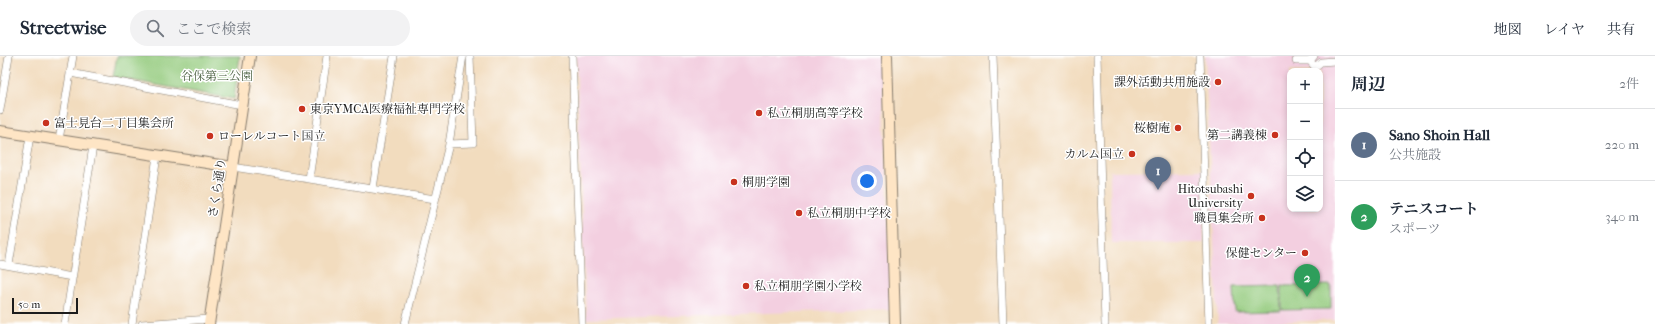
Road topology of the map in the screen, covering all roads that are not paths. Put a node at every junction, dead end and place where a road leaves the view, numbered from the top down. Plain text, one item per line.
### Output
1 (9, 56) edge
2 (73, 56) edge
3 (250, 56) edge
4 (327, 56) edge
5 (394, 56) edge
6 (463, 56) edge
7 (470, 56) edge
8 (572, 56) edge
9 (887, 56) edge
10 (993, 56) edge
11 (1097, 56) edge
12 (1200, 56) edge
13 (1315, 59) edge
14 (1296, 61) dead end
15 (1335, 61) edge
16 (70, 73) junction
17 (242, 104) junction
18 (0, 110) edge
19 (0, 131) edge
20 (30, 136) junction
21 (59, 140) junction
22 (449, 144) junction
23 (93, 146) junction
24 (157, 156) junction
25 (233, 168) junction
26 (309, 179) junction
27 (373, 188) junction
28 (435, 199) junction
29 (0, 264) edge
30 (9, 265) junction
31 (72, 276) junction
32 (209, 322) edge
33 (65, 324) edge
34 (132, 324) edge
35 (142, 324) edge
36 (405, 324) edge
37 (582, 324) edge
38 (895, 324) edge
39 (1002, 324) edge
40 (1106, 324) edge
41 (1209, 324) edge

1 - 18 street
2 - 16 street
3 - 17 street, さくら通り
4 - 26 street
5 - 27 street
6 - 22 street
7 - 22 street
8 - 37 street
9 - 38 street
10 - 39 street
11 - 40 street
12 - 41 street
13 - 14 street
13 - 15 street
16 - 17 street
16 - 21 street
17 - 25 street, さくら通り
19 - 20 street
20 - 21 street
20 - 30 street
21 - 23 street
22 - 28 street
23 - 24 street
23 - 31 street
24 - 25 street
24 - 34 street
25 - 26 street
25 - 32 street, さくら通り
26 - 27 street
27 - 28 street
28 - 36 street
29 - 30 street
30 - 31 street
31 - 33 street
32 - 35 street

